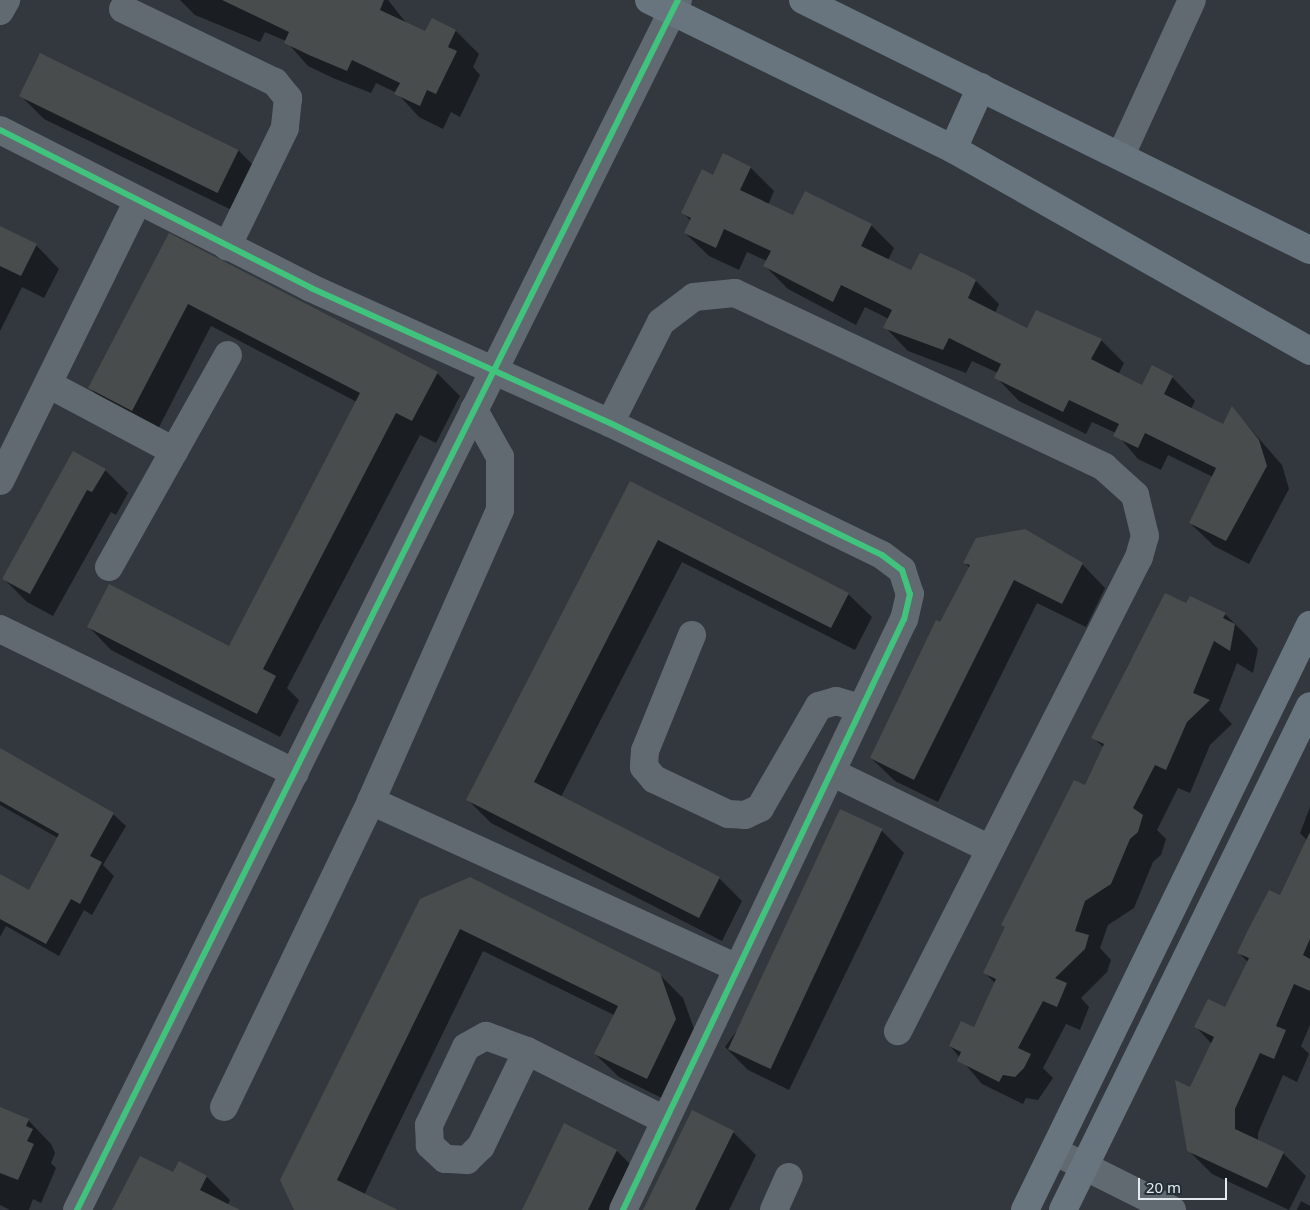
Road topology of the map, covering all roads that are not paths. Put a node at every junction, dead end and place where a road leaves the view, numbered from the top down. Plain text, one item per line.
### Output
1 (6, 0) edge
2 (802, 0) edge
3 (1192, 0) edge
4 (666, 4) edge
5 (123, 9) dead end
6 (0, 11) edge
7 (981, 87) junction
8 (0, 130) edge
9 (953, 149) junction
10 (1122, 156) junction
11 (137, 203) junction
12 (227, 247) junction
13 (1310, 250) edge
14 (1310, 351) edge
15 (228, 355) dead end
16 (492, 373) junction
17 (48, 384) junction
18 (474, 410) junction
19 (610, 424) junction
20 (174, 451) junction
21 (0, 481) edge
22 (109, 566) dead end
23 (1310, 625) edge
24 (0, 629) edge
25 (692, 636) dead end
26 (1310, 706) edge
27 (861, 708) junction
28 (295, 772) junction
29 (831, 772) junction
30 (371, 801) junction
31 (990, 849) junction
32 (738, 968) junction
33 (898, 1031) dead end
34 (527, 1051) dead end
35 (224, 1107) dead end
36 (665, 1120) junction
37 (1054, 1151) junction
38 (1084, 1167) junction
39 (790, 1177) dead end
40 (77, 1210) edge
41 (623, 1210) edge
42 (774, 1210) edge
43 (1025, 1210) edge
44 (1063, 1210) edge
45 (1172, 1210) edge

1 - 6 street
2 - 7 main road
3 - 10 street
4 - 9 main road
4 - 16 street
5 - 12 street
7 - 9 main road
7 - 10 main road
8 - 11 street
9 - 14 main road
10 - 13 main road
11 - 12 street
11 - 17 street
12 - 16 street
15 - 20 street
16 - 18 street
16 - 19 street
17 - 20 street
17 - 21 street
18 - 28 street
18 - 30 street
19 - 27 street
19 - 31 street
20 - 22 street
23 - 37 main road
24 - 28 street
25 - 27 street
26 - 38 main road
27 - 29 street
28 - 40 street
29 - 31 street
29 - 32 street
30 - 32 street
30 - 35 street
31 - 33 street
32 - 36 street
34 - 36 street
36 - 41 street
37 - 38 street
37 - 43 main road
38 - 44 main road
38 - 45 street
39 - 42 street

